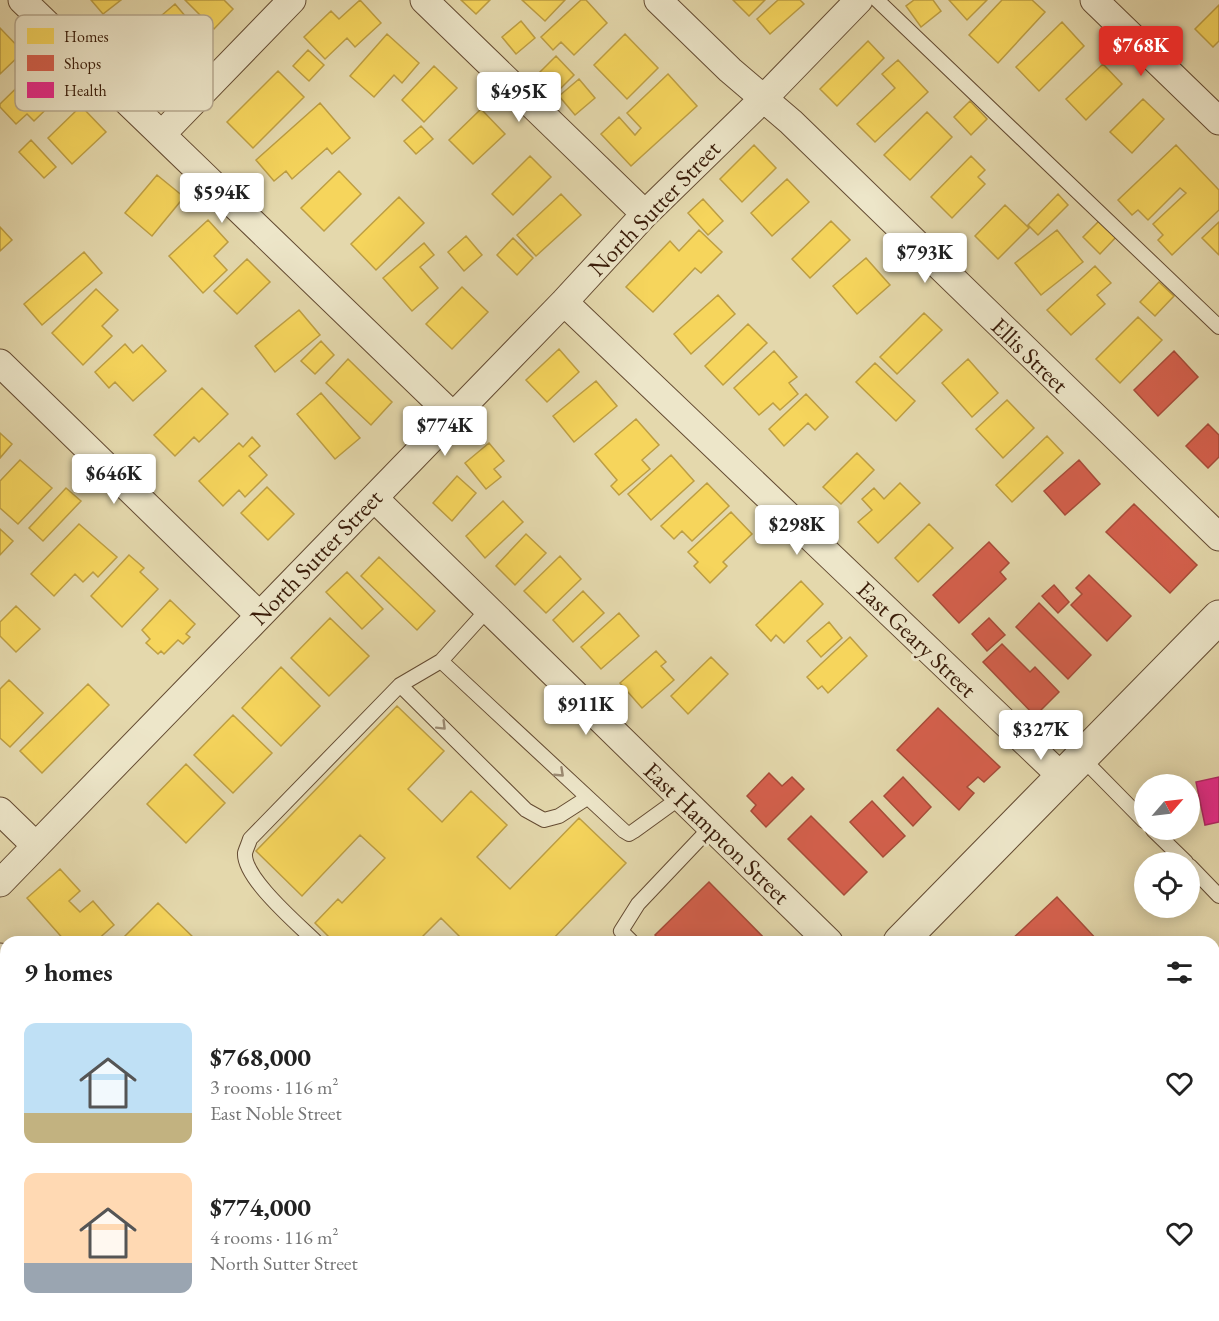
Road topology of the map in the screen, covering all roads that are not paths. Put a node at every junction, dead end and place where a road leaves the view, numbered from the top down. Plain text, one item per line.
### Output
1 (22, 0) edge
2 (292, 0) edge
3 (424, 0) edge
4 (658, 0) edge
5 (859, 0) edge
6 (877, 0) edge
7 (1094, 0) edge
8 (38, 15) edge
9 (213, 81) edge
10 (763, 99) junction
11 (138, 111) edge
12 (184, 111) edge
13 (1219, 121) edge
14 (162, 134) junction
15 (645, 214) junction
16 (564, 302) junction
17 (1219, 327) edge
18 (0, 363) edge
19 (453, 416) junction
20 (374, 498) junction
21 (1219, 537) edge
22 (488, 609) junction
23 (259, 615) junction
24 (1219, 617) edge
25 (441, 661) junction
26 (400, 685) junction
27 (1071, 766) junction
28 (681, 797) junction
29 (587, 798) junction
30 (0, 811) edge
31 (1134, 813) edge
32 (711, 827) junction
33 (1163, 840) edge
34 (36, 846) junction
35 (1176, 852) edge
36 (1200, 876) edge
37 (0, 883) edge
38 (1219, 896) edge
39 (310, 936) edge
40 (626, 936) edge
41 (823, 936) edge
42 (906, 936) edge

1 - 8 street
2 - 9 street
3 - 15 street
4 - 10 street, Ellis Street
5 - 10 street, North Sutter Street
6 - 17 lane
7 - 13 street
10 - 15 street, North Sutter Street
10 - 21 street, Ellis Street
11 - 14 street
12 - 14 street
14 - 19 street
15 - 16 street, North Sutter Street
16 - 19 street, North Sutter Street
16 - 27 street, East Geary Street
18 - 23 street
19 - 20 street, North Sutter Street
20 - 22 street, East Hampton Street
20 - 23 street, North Sutter Street
22 - 25 lane
22 - 28 street, East Hampton Street
23 - 34 street, North Sutter Street
24 - 27 street
25 - 26 lane
25 -> 29 lane
26 -> 29 lane
26 - 39 lane
27 - 31 lane
27 - 42 street
28 - 29 lane
28 - 32 street, East Hampton Street
30 - 34 street
32 - 40 lane
32 - 41 street, East Hampton Street
33 - 35 lane
34 - 37 street, North Sutter Street
36 - 38 lane

